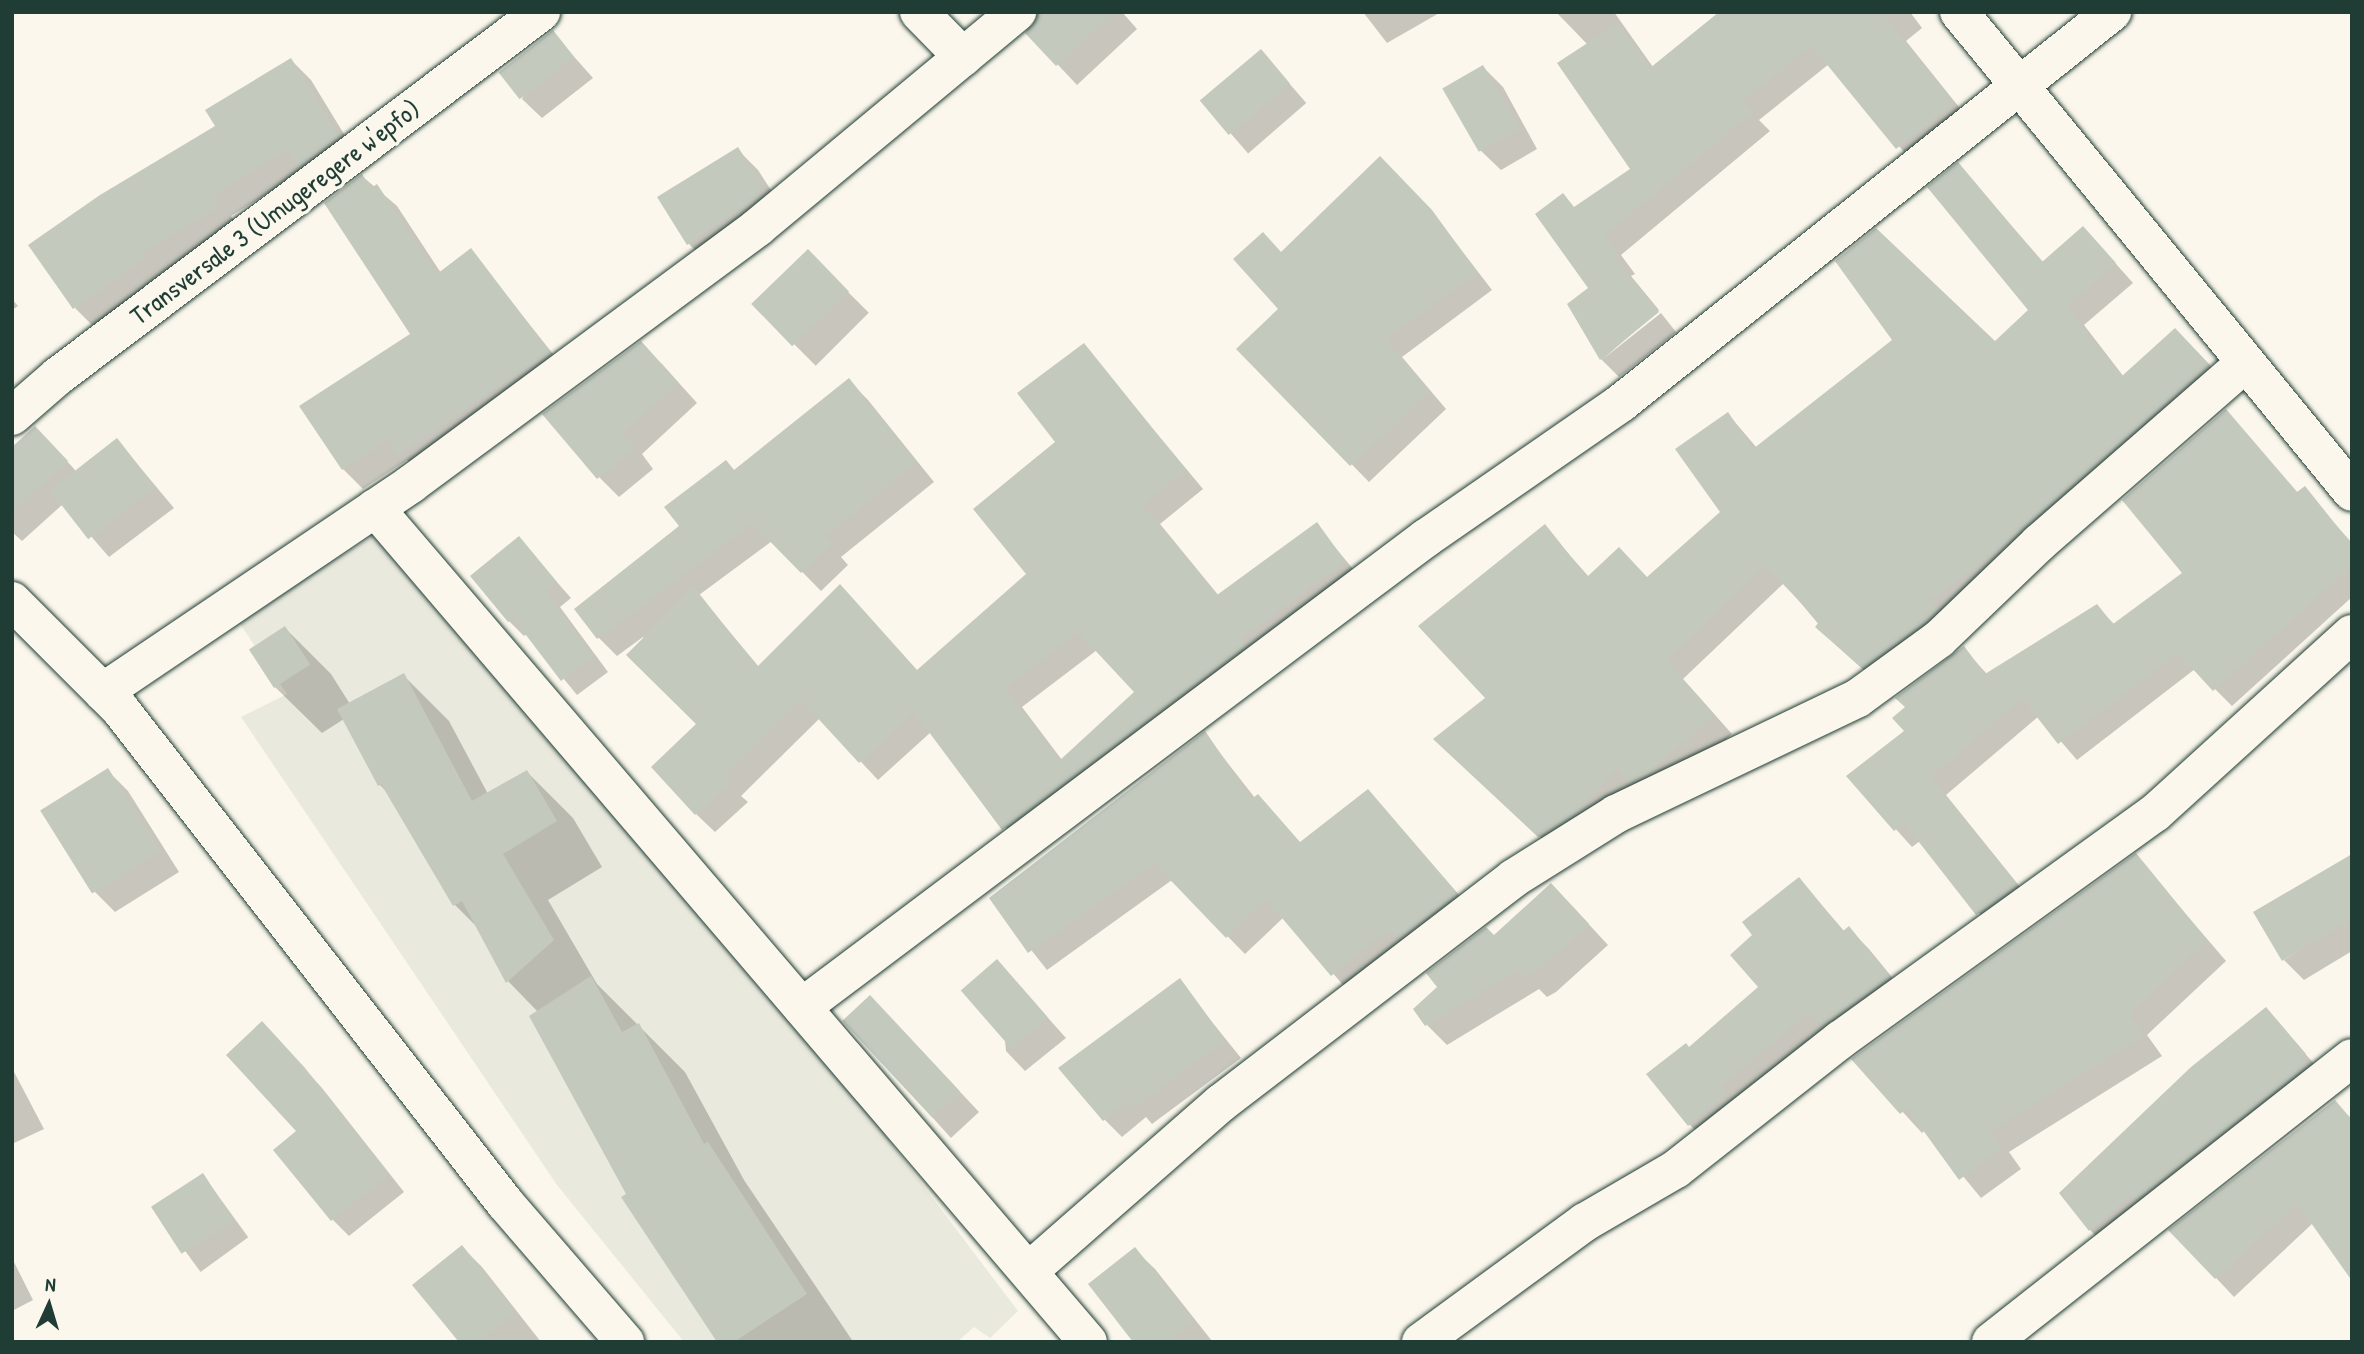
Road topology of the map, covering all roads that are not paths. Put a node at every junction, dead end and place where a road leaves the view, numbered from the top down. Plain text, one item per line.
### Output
1 (541, 12) edge
2 (919, 12) edge
3 (1017, 12) edge
4 (1959, 12) edge
5 (2112, 12) edge
6 (963, 57) junction
7 (2017, 85) junction
8 (2245, 363) junction
9 (12, 416) edge
10 (2352, 492) edge
11 (375, 508) junction
12 (12, 601) edge
13 (2352, 634) edge
14 (103, 692) junction
15 (802, 1007) junction
16 (2352, 1058) edge
17 (1029, 1271) junction
18 (625, 1342) edge
19 (1087, 1342) edge
20 (1421, 1342) edge
21 (1991, 1342) edge

1 - 9 street, Transversale 3 (Umugeregere w'epfo)
2 - 6 street
3 - 6 street
4 - 7 street
5 - 7 street
6 - 11 street
7 - 8 street
7 - 15 street
8 - 10 street
8 - 17 street
11 - 14 street
11 - 15 street
12 - 14 street
13 - 20 street
14 - 18 street
15 - 17 street
16 - 21 street
17 - 19 street

